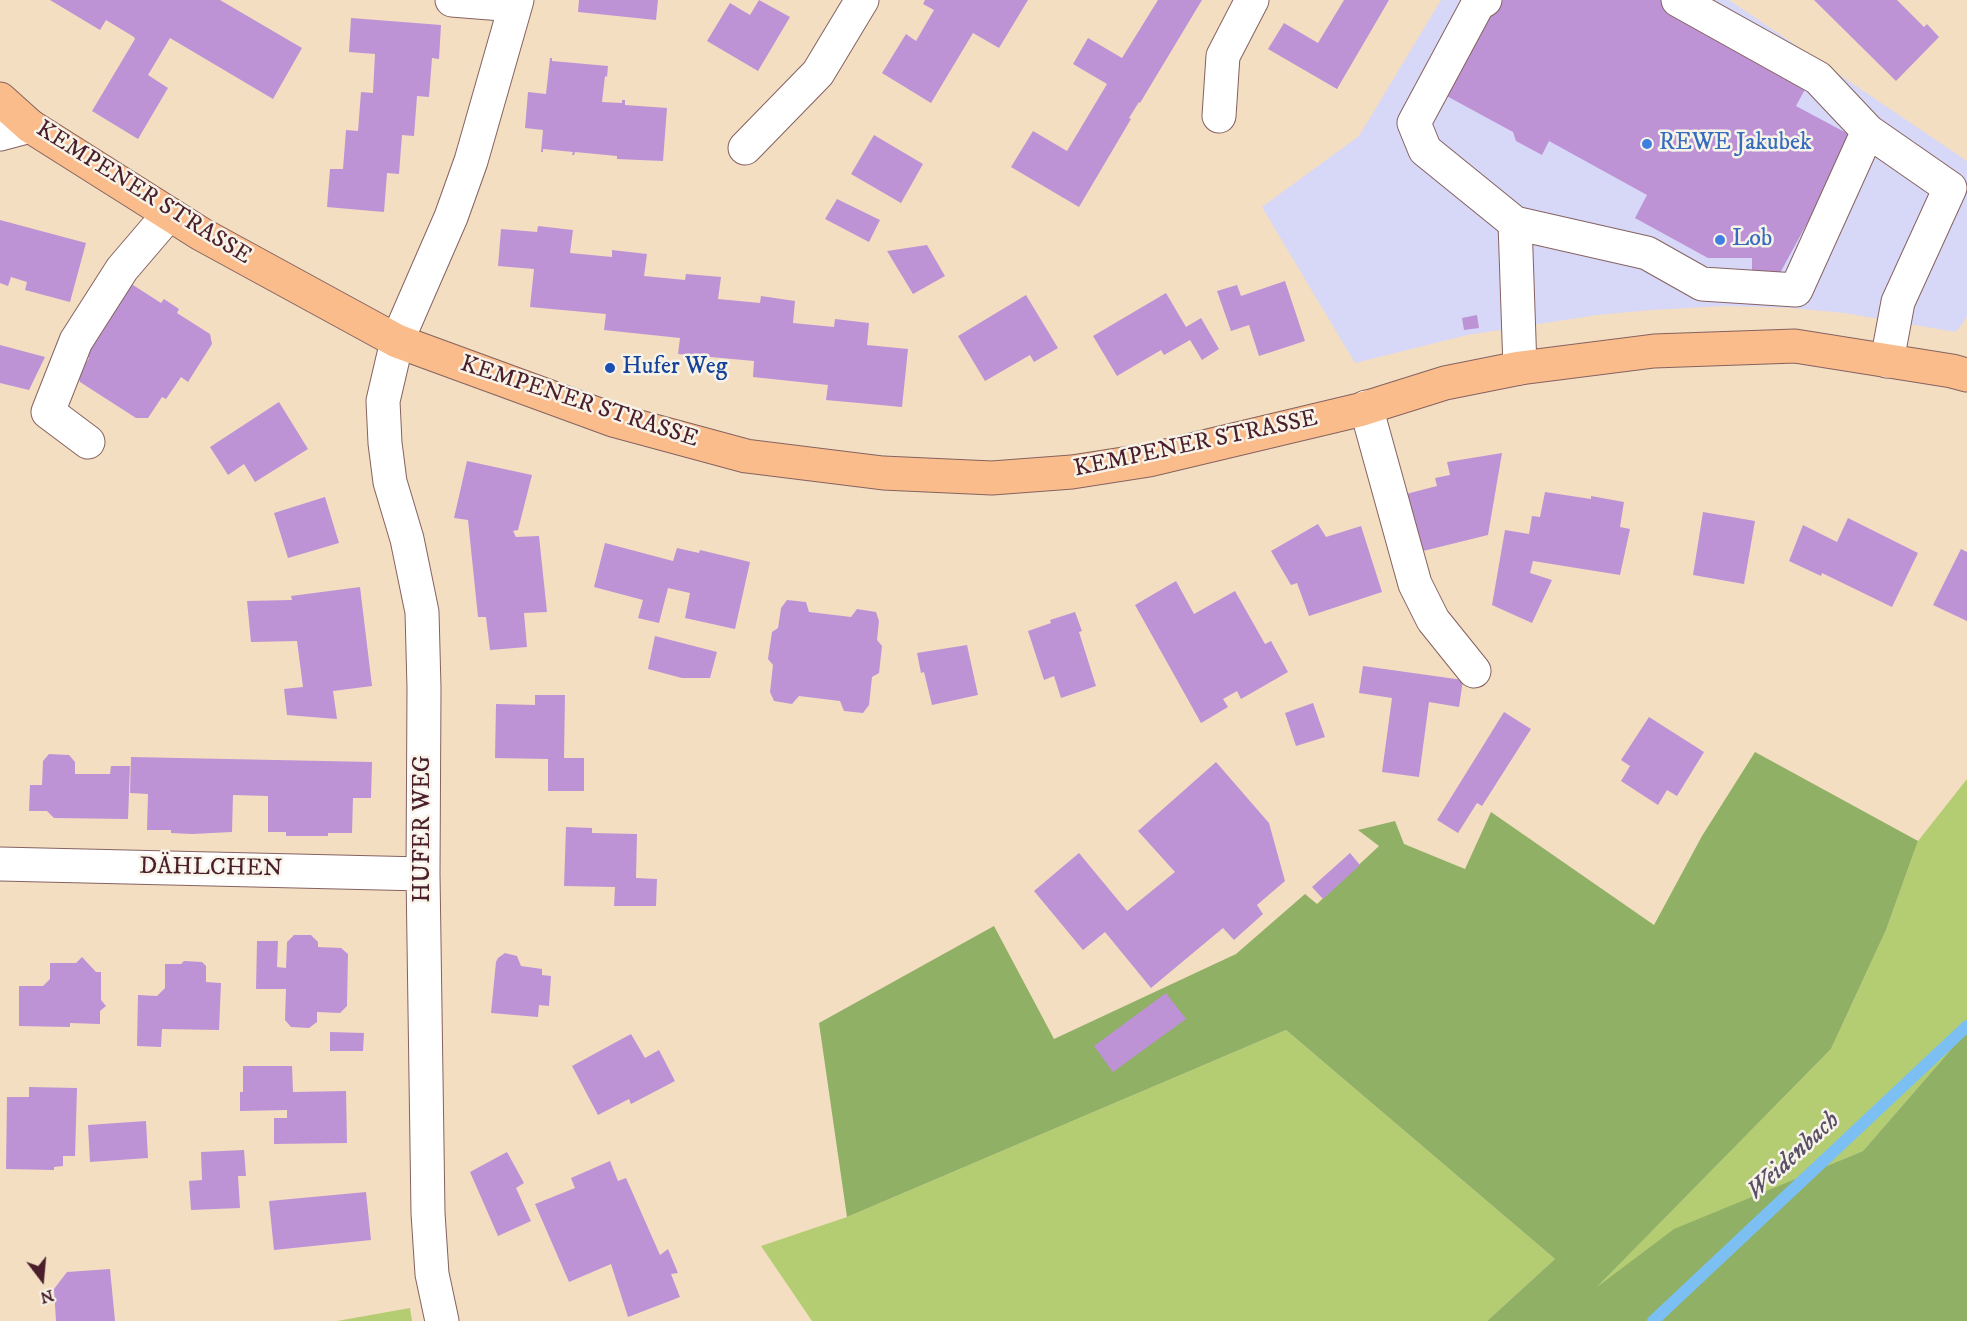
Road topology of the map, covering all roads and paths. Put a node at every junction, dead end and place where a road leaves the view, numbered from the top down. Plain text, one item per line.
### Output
1 (452, 0) edge
2 (862, 0) edge
3 (1252, 0) edge
4 (1485, 0) edge
5 (1678, 0) edge
6 (516, 2) edge
7 (0, 99) edge
8 (1219, 116) dead end
9 (15, 130) edge
10 (1868, 131) junction
11 (745, 148) dead end
12 (169, 214) junction
13 (1515, 223) junction
14 (397, 342) junction
15 (1887, 361) junction
16 (1520, 368) junction
17 (1967, 375) edge
18 (1366, 408) junction
19 (88, 442) dead end
20 (1474, 671) dead end
21 (0, 864) edge
22 (423, 874) junction
23 (442, 1321) edge

1 - 6 street
2 - 11 street
3 - 8 street
4 - 13 street
5 - 10 street
6 - 14 street, HUFER WEG
7 - 9 main road, KEMPENER STRASSE
9 - 12 main road, KEMPENER STRASSE
10 - 13 street
10 - 15 street
12 - 14 main road, KEMPENER STRASSE
12 - 19 street
13 - 16 street
14 - 18 main road, KEMPENER STRASSE
14 - 22 street, HUFER WEG
15 - 16 main road, KEMPENER STRASSE
15 - 17 main road, KEMPENER STRASSE
16 - 18 main road, KEMPENER STRASSE
18 - 20 street
21 - 22 street, DÄHLCHEN
22 - 23 street, HUFER WEG

